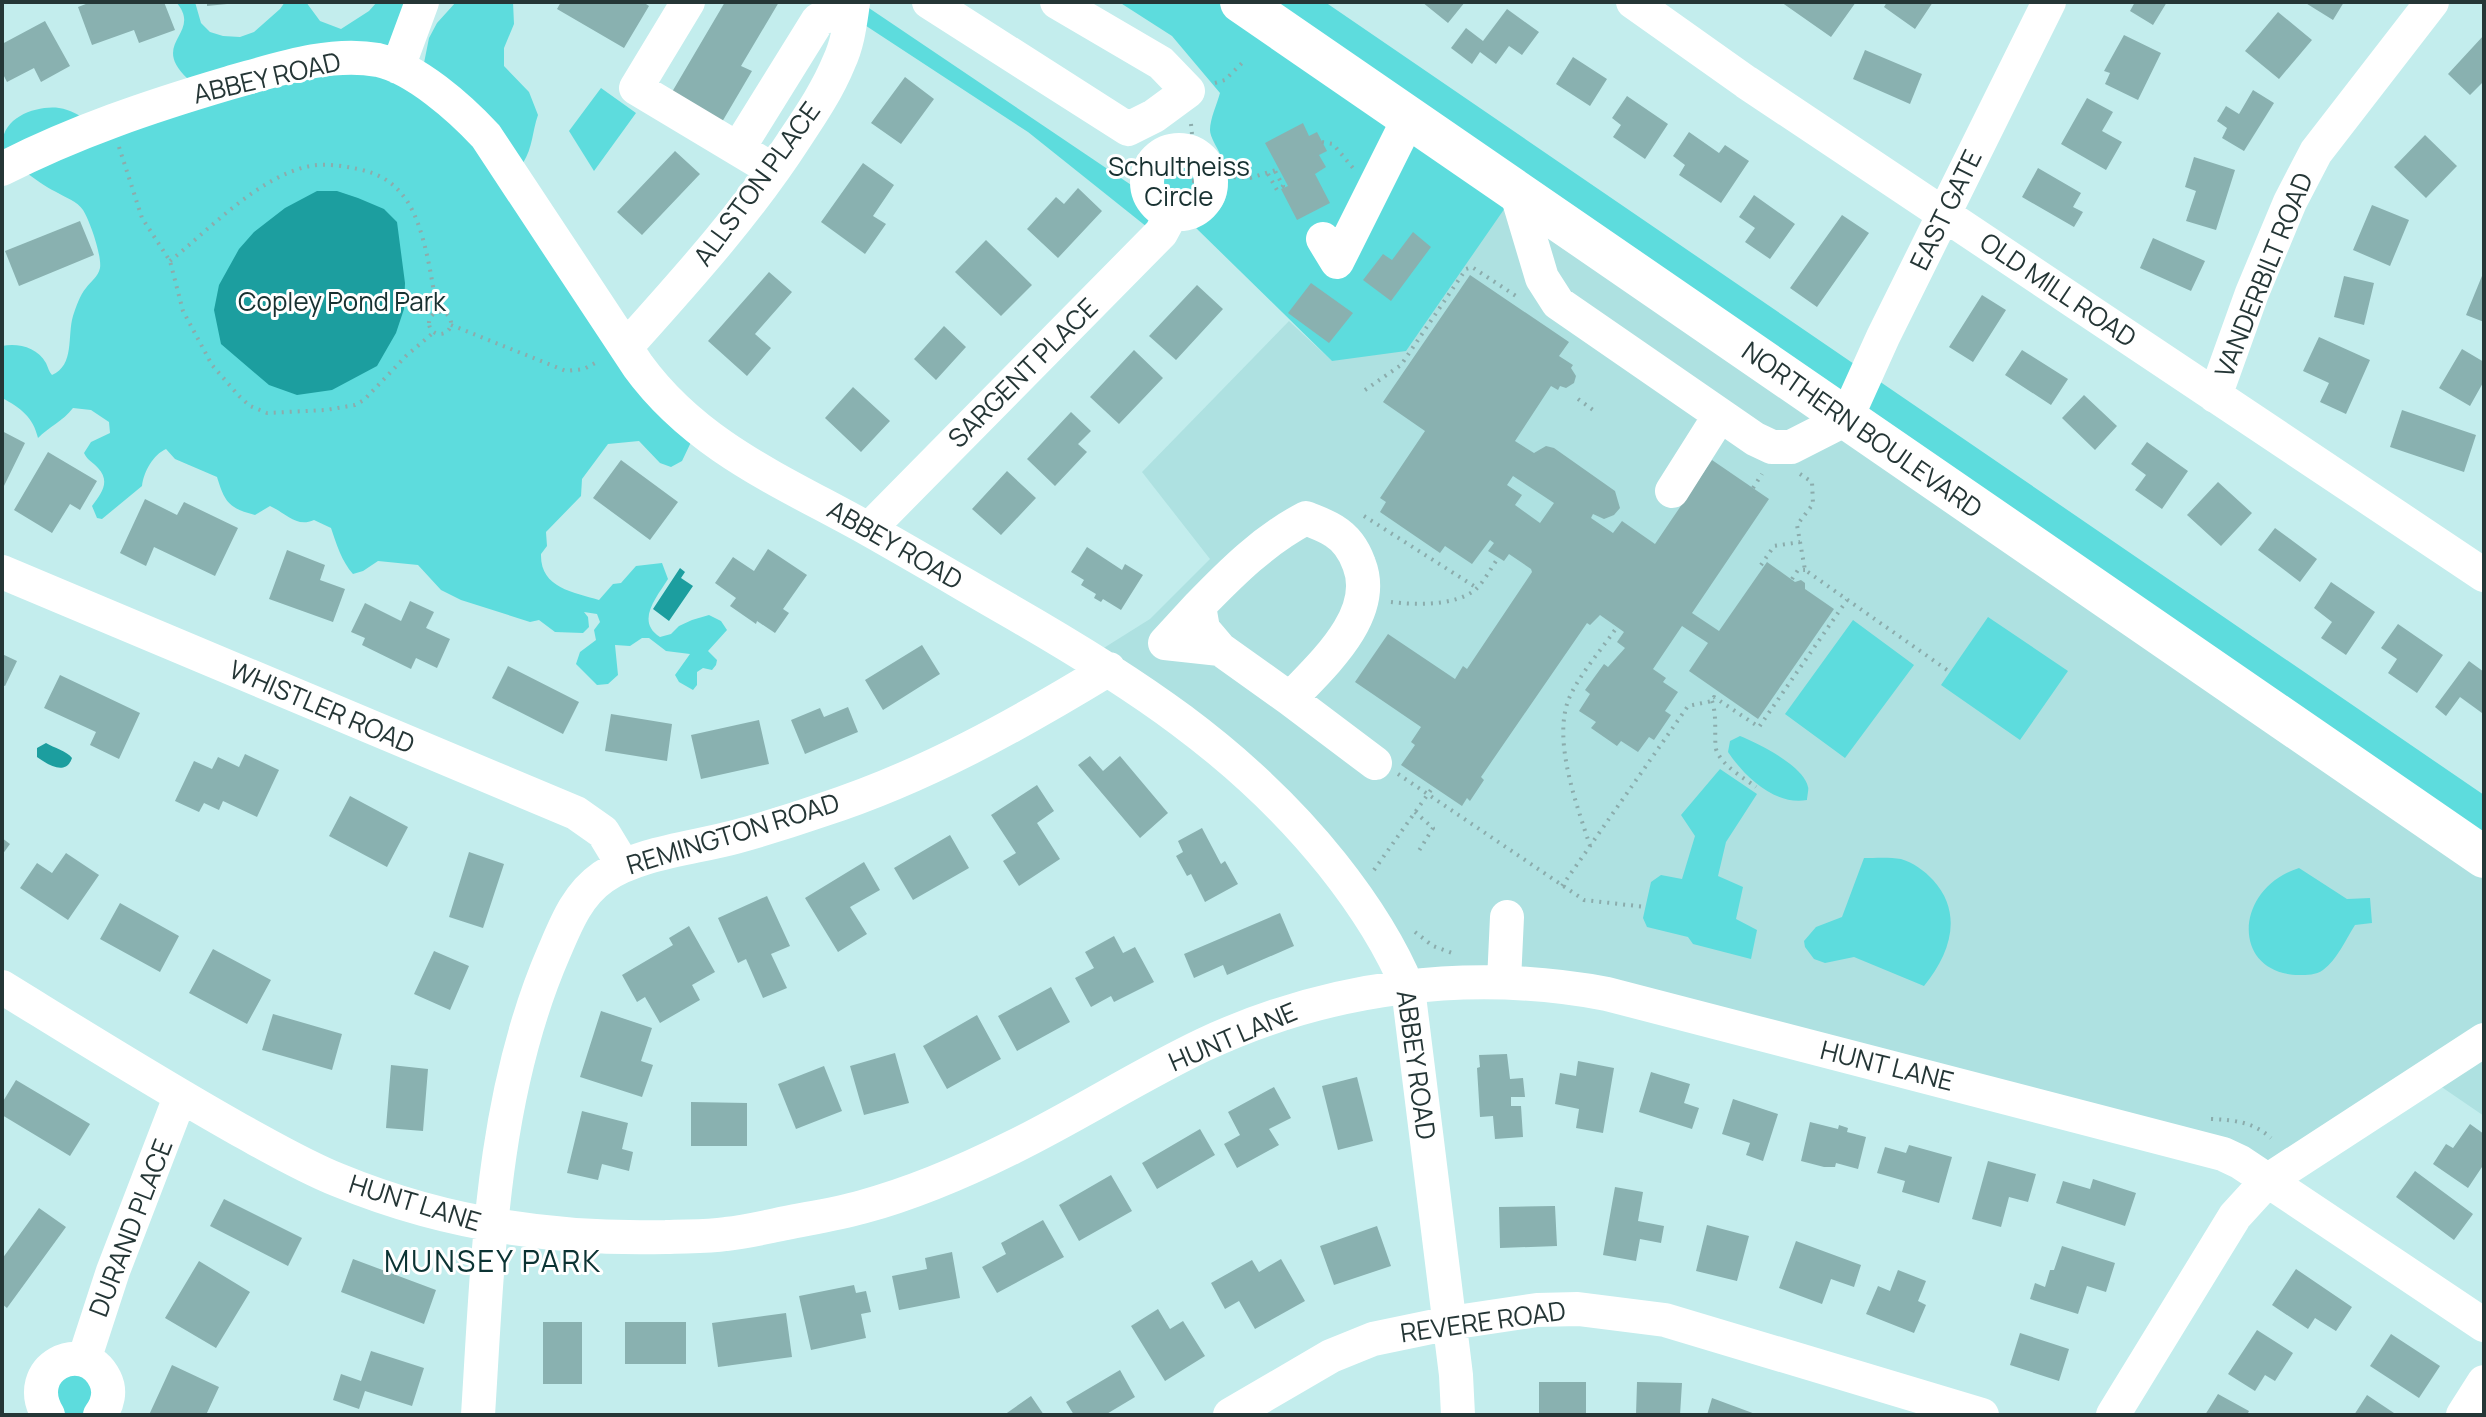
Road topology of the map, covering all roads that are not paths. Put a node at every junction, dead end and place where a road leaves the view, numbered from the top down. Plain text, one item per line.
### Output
1 (422, 2) edge
2 (688, 2) edge
3 (852, 2) edge
4 (867, 2) edge
5 (929, 2) edge
6 (1057, 2) edge
7 (1241, 2) edge
8 (2049, 2) edge
9 (2432, 2) edge
10 (1648, 7) edge
11 (398, 67) junction
12 (1409, 118) junction
13 (738, 149) junction
14 (2, 169) edge
15 (773, 170) junction
16 (1516, 191) junction
17 (1168, 212) junction
18 (1944, 214) junction
19 (1323, 239) dead end
20 (626, 347) junction
21 (2215, 396) junction
22 (1720, 415) junction
23 (1846, 419) junction
24 (1672, 491) dead end
25 (869, 529) junction
26 (2481, 563) edge
27 (2, 572) edge
28 (1199, 606) junction
29 (1165, 643) junction
30 (1220, 649) junction
31 (1117, 675) junction
32 (1290, 699) junction
33 (1375, 763) road end
34 (2484, 857) edge
35 (623, 865) junction
36 (1507, 917) dead end
37 (1504, 981) junction
38 (2, 987) edge
39 (1408, 988) junction
40 (2484, 1040) edge
41 (180, 1097) junction
42 (2267, 1181) junction
43 (490, 1226) junction
44 (1450, 1323) junction
45 (2484, 1325) edge
46 (84, 1360) junction
47 (2484, 1382) edge
48 (48, 1415) edge
49 (100, 1415) edge
50 (478, 1415) edge
51 (1230, 1415) edge
52 (1458, 1415) edge
53 (1982, 1415) edge
54 (2113, 1415) edge
55 (2463, 1415) edge

1 - 11 street
2 - 13 street
3 - 4 street
3 - 13 street
3 - 15 street, ALLSTON PLACE
5 - 6 street
7 - 12 main road, NORTHERN BOULEVARD
8 - 18 street, EAST GATE
9 - 21 street, VANDERBILT ROAD
10 - 18 street, OLD MILL ROAD
11 - 14 street, ABBEY ROAD
11 - 20 street, ABBEY ROAD
12 - 16 main road, NORTHERN BOULEVARD
12 - 19 street
13 - 15 street
15 - 20 street, ALLSTON PLACE
16 - 22 street
16 - 23 main road, NORTHERN BOULEVARD
17 - 17 street
17 - 25 street, SARGENT PLACE
18 - 21 street, OLD MILL ROAD
18 - 23 street, EAST GATE
20 - 25 street, ABBEY ROAD
21 - 26 street, OLD MILL ROAD
22 - 23 street
22 - 24 street
23 - 34 main road, NORTHERN BOULEVARD
25 - 31 street, ABBEY ROAD
27 - 35 street, WHISTLER ROAD
28 - 29 street, REMINGTON ROAD
28 - 30 street
28 - 32 street
29 - 30 street
29 - 31 street, REMINGTON ROAD
30 - 32 street
31 - 35 street, REMINGTON ROAD
31 - 39 street, ABBEY ROAD
32 - 33 street
35 - 43 street, REMINGTON ROAD
36 - 37 street
37 - 39 street, HUNT LANE
37 - 42 street, HUNT LANE
38 - 41 street, HUNT LANE
39 - 43 street, HUNT LANE
39 - 44 street, ABBEY ROAD
40 - 42 street
41 - 43 street, HUNT LANE
41 - 46 street, DURAND PLACE
42 - 45 street, HUNT LANE
42 - 54 street
43 - 50 street, REMINGTON ROAD
44 - 51 street, REVERE ROAD
44 - 52 street, ABBEY ROAD
44 - 53 street, REVERE ROAD
46 - 48 street
46 - 49 street
47 - 55 street

